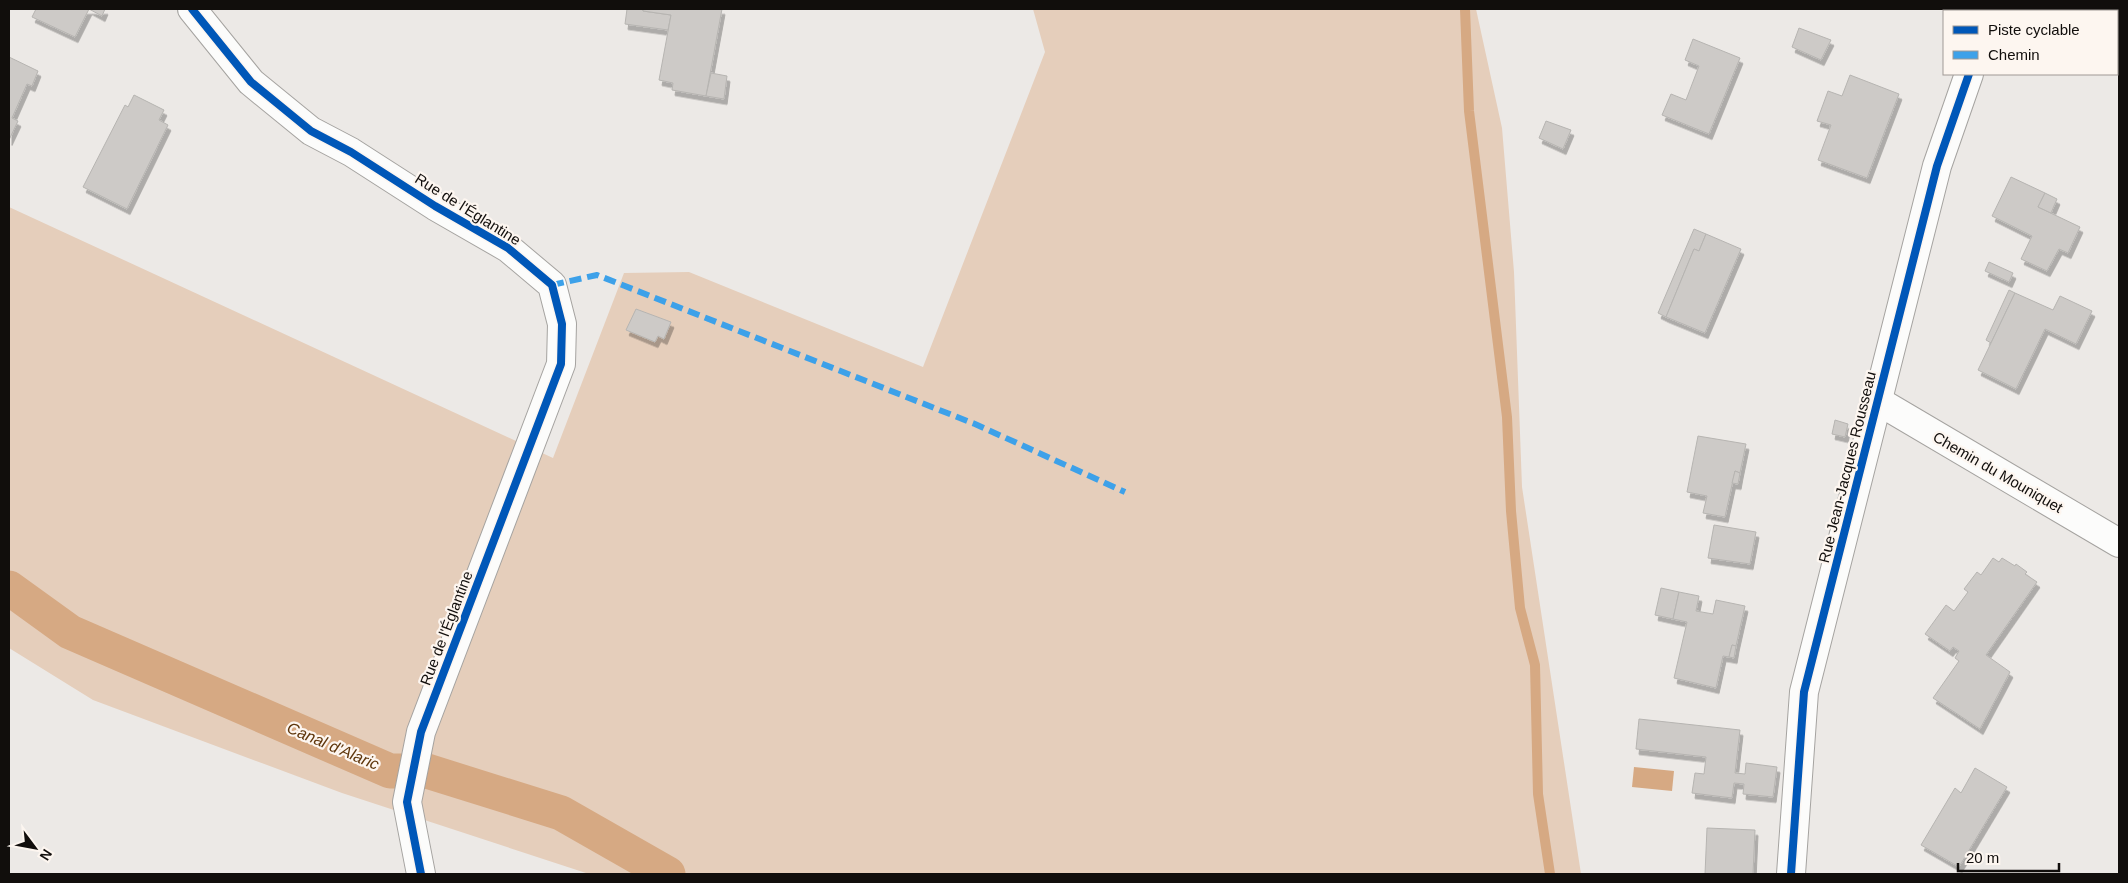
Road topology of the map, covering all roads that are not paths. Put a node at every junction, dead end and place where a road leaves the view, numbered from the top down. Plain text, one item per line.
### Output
1 (192, 9) edge
2 (1969, 75) edge
3 (1878, 401) junction
4 (2119, 543) edge
5 (422, 874) edge
6 (1792, 874) edge

1 - 5 street, Rue de l'Églantine
2 - 3 street, Rue Jean-Jacques Rousseau
3 - 4 street, Chemin du Mouniquet
3 - 6 street, Rue Jean-Jacques Rousseau

